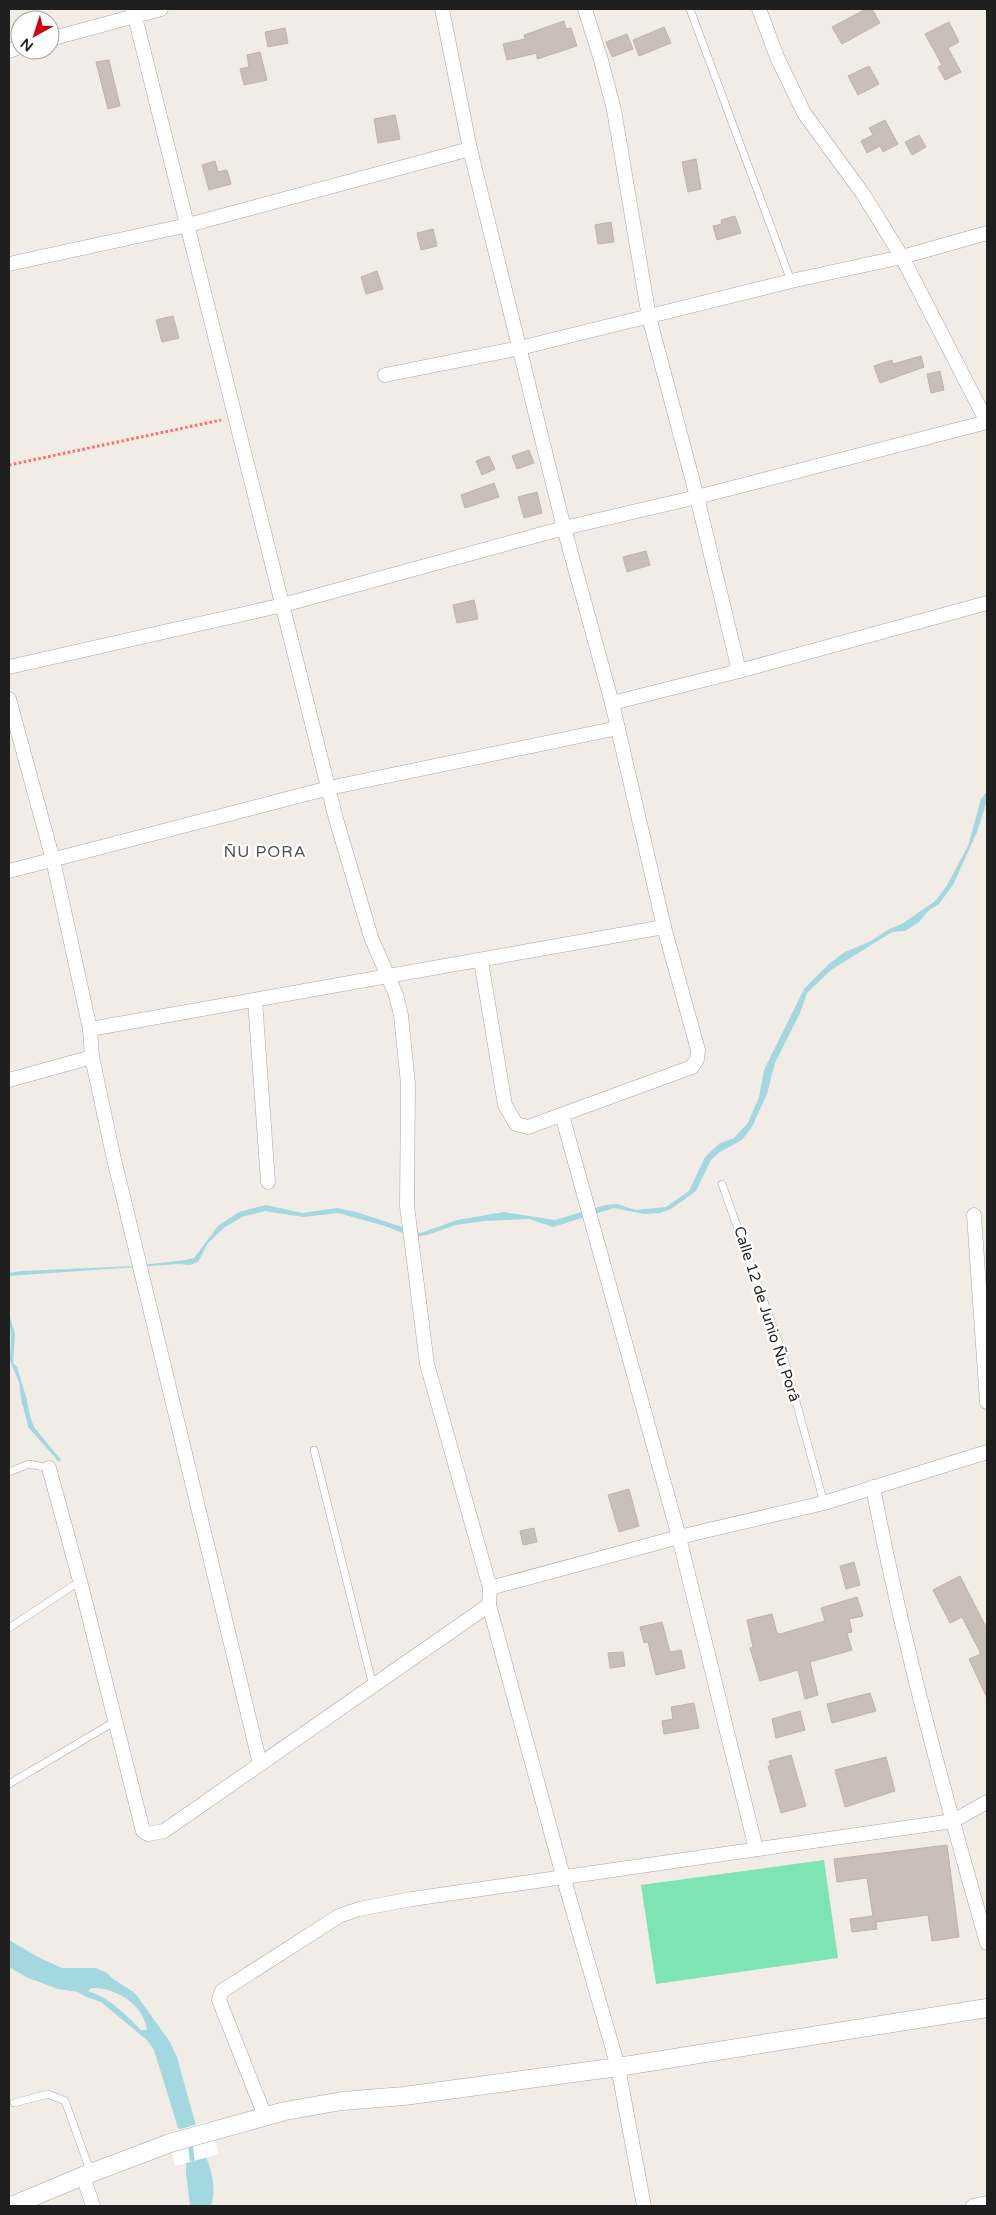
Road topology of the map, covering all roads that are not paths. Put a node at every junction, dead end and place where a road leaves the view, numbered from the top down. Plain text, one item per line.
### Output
1 (161, 9) edge
2 (442, 9) edge
3 (585, 9) edge
4 (690, 9) edge
5 (759, 9) edge
6 (134, 12) edge
7 (60, 36) edge
8 (470, 149) junction
9 (188, 225) junction
10 (987, 233) edge
11 (902, 256) junction
12 (9, 264) edge
13 (791, 281) junction
14 (648, 317) junction
15 (520, 348) junction
16 (386, 375) dead end
17 (697, 497) junction
18 (564, 528) junction
19 (987, 603) edge
20 (283, 605) junction
21 (9, 668) edge
22 (740, 671) junction
23 (9, 699) edge
24 (612, 703) junction
25 (618, 728) junction
26 (330, 788) junction
27 (53, 860) junction
28 (9, 871) edge
29 (664, 927) junction
30 (481, 960) junction
31 (389, 976) junction
32 (256, 1000) junction
33 (90, 1029) junction
34 (92, 1056) junction
35 (9, 1080) edge
36 (562, 1115) junction
37 (268, 1182) dead end
38 (722, 1184) dead end
39 (974, 1216) dead end
40 (987, 1402) edge
41 (314, 1450) dead end
42 (987, 1452) edge
43 (49, 1468) joint
44 (9, 1472) edge
45 (873, 1486) junction
46 (824, 1503) junction
47 (679, 1537) junction
48 (80, 1581) junction
49 (490, 1588) junction
50 (489, 1605) junction
51 (9, 1628) edge
52 (374, 1687) junction
53 (114, 1722) junction
54 (260, 1764) junction
55 (9, 1784) edge
56 (987, 1802) edge
57 (953, 1821) junction
58 (756, 1849) junction
59 (563, 1876) junction
60 (987, 1943) edge
61 (987, 2008) edge
62 (618, 2067) junction
63 (14, 2103) dead end
64 (265, 2116) junction
65 (87, 2174) junction
66 (987, 2203) edge
67 (11, 2206) edge
68 (93, 2206) edge
69 (644, 2206) edge
70 (973, 2206) edge

1 - 6 street
2 - 8 street
3 - 14 street
4 - 13 lane
5 - 11 street
6 - 7 street
6 - 9 street
8 - 9 street
8 - 15 street
9 - 12 street
9 - 20 street
10 - 11 street
11 - 13 street
11 - 17 street
13 - 14 street
14 - 15 street
14 - 17 street
15 - 16 street
15 - 18 street
17 - 18 street
17 - 22 street
18 - 20 street
18 - 24 street
19 - 22 street
20 - 21 street
20 - 26 street
22 - 24 street
23 - 27 street
24 - 25 street
25 - 26 street
25 - 29 street
26 - 27 street
26 - 31 street
27 - 28 street
27 - 33 street
29 - 30 street
29 - 36 street
30 - 31 street
30 - 36 street
31 - 32 street
31 - 49 street
32 - 33 street
32 - 37 street
33 - 34 street
34 - 35 street
34 - 54 street
36 - 47 street
38 - 46 lane, Calle 12 de Junio Ñu Porâ
39 - 40 street
41 - 52 lane
42 - 45 street
43 - 44 lane
43 - 48 street
45 - 46 street
45 - 57 street
46 - 47 street
47 - 49 street
47 - 58 street
48 - 51 lane
48 - 53 street
49 - 50 street
50 - 52 street
50 - 59 street
52 - 54 street
53 - 54 street
53 - 55 lane
56 - 57 street
57 - 58 street
57 - 60 street
58 - 59 street
59 - 62 street
59 - 64 street
61 - 62 street
62 - 64 street
62 - 69 street
63 - 65 lane
64 - 65 street
65 - 67 street
65 - 68 street
66 - 70 street

